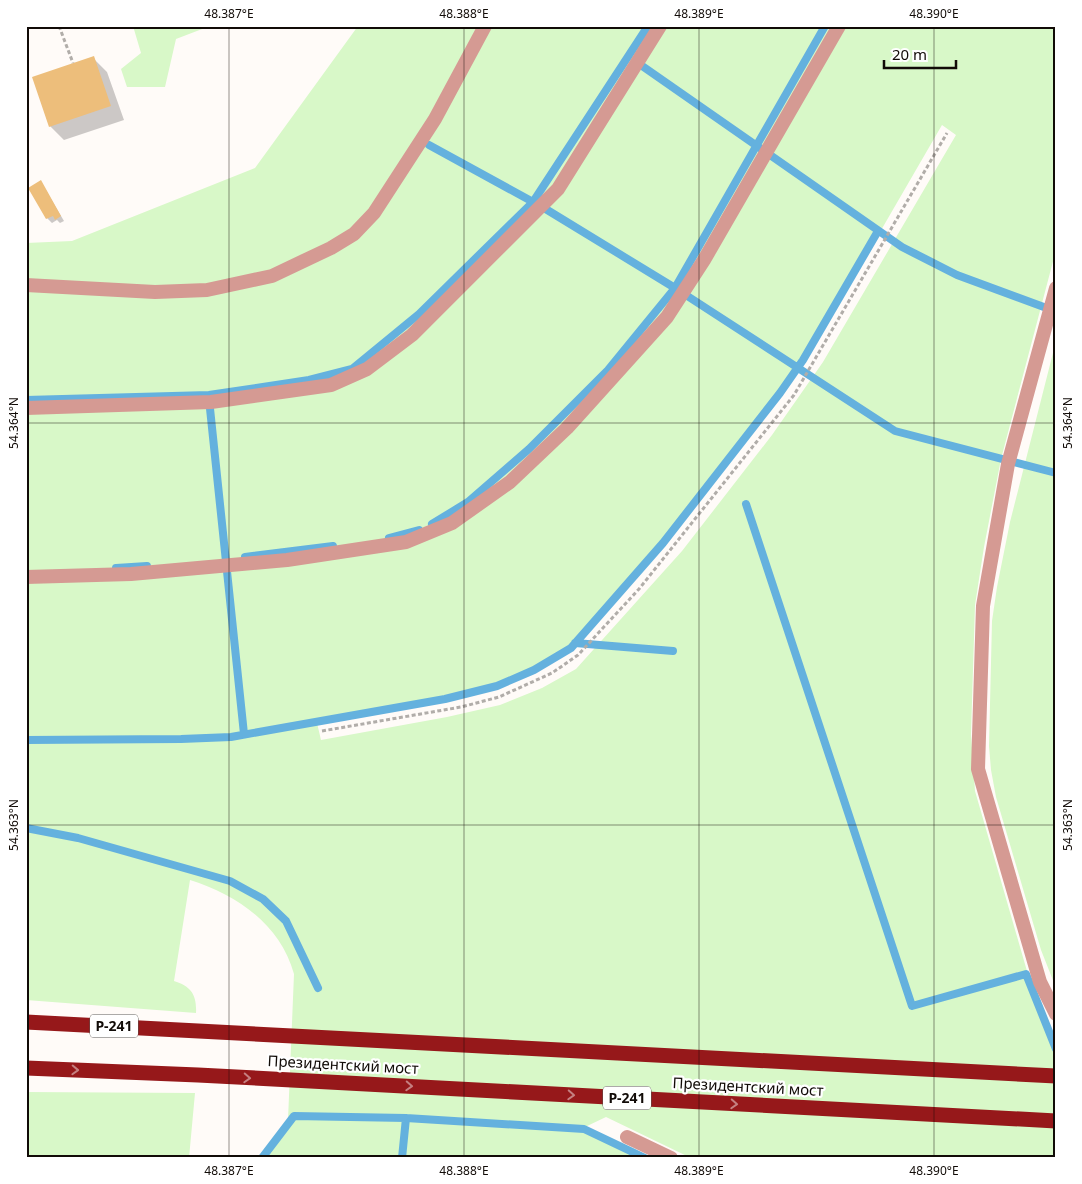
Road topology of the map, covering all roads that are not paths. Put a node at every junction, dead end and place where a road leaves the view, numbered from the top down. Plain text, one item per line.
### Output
1 (485, 26) edge
2 (660, 26) edge
3 (839, 26) edge
4 (26, 285) edge
5 (1056, 288) edge
6 (26, 408) edge
7 (26, 577) edge
8 (1056, 1014) edge
9 (26, 1022) edge
10 (26, 1068) edge
11 (1056, 1076) edge
12 (1056, 1121) edge
13 (628, 1137) dead end
14 (671, 1158) edge

1 - 4 lane
2 - 6 lane
3 - 7 lane
5 - 8 lane
9 - 11 highway, Президентский мост / Р-241
10 -> 12 highway, Президентский мост / Р-241
13 - 14 lane

